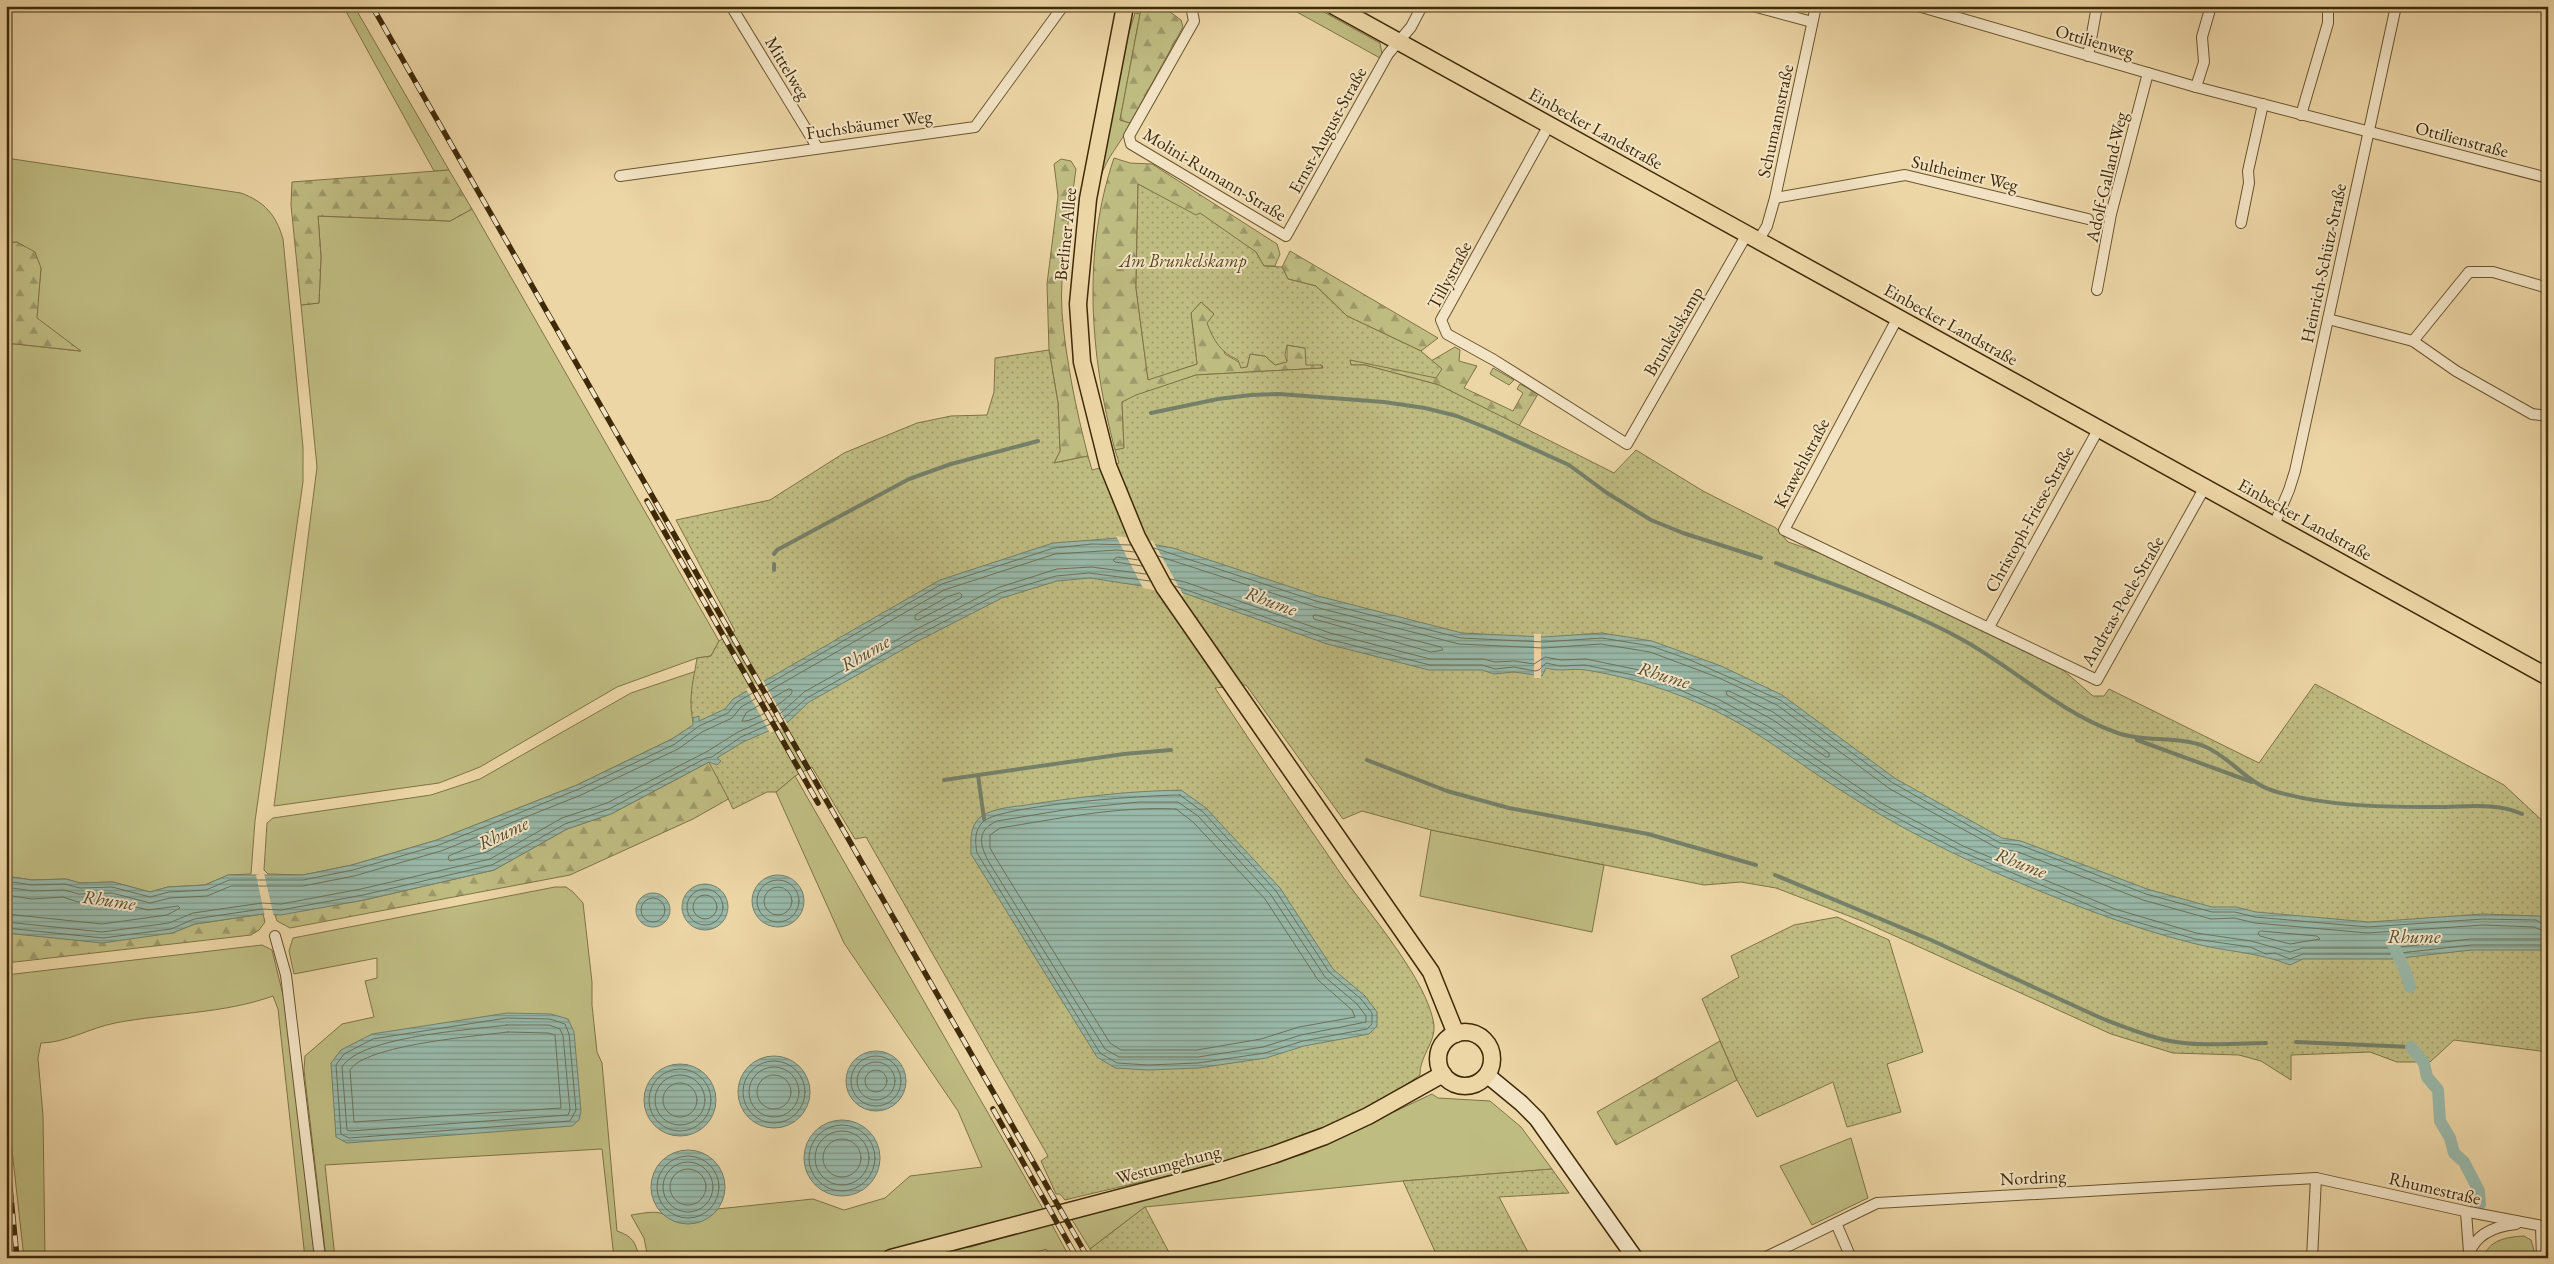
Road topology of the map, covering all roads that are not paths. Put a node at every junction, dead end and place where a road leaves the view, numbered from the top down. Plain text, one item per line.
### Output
1 (731, 6) edge
2 (1063, 6) edge
3 (1125, 6) edge
4 (1191, 6) edge
5 (1334, 6) edge
6 (1422, 6) edge
7 (1753, 6) edge
8 (1816, 6) edge
9 (1918, 6) edge
10 (1958, 6) edge
11 (2097, 6) edge
12 (2211, 6) edge
13 (2328, 6) edge
14 (2396, 6) edge
15 (1955, 17) junction
16 (1812, 22) junction
17 (1399, 42) junction
18 (2088, 56) junction
19 (2148, 73) junction
20 (2196, 87) junction
21 (2263, 104) junction
22 (2301, 115) junction
23 (1549, 125) junction
24 (2367, 132) junction
25 (817, 147) junction
26 (620, 176) dead end
27 (2548, 178) edge
28 (1775, 198) junction
29 (2088, 219) dead end
30 (2241, 223) dead end
31 (1286, 236) joint
32 (1753, 238) junction
33 (2548, 288) edge
34 (2097, 290) dead end
35 (1898, 317) junction
36 (2328, 319) junction
37 (2413, 341) junction
38 (2548, 416) edge
39 (2100, 428) junction
40 (1627, 444) joint
41 (2205, 487) junction
42 (2274, 525) junction
43 (1988, 627) junction
44 (2548, 677) edge
45 (275, 936) dead end
46 (1456, 1034) junction
47 (1443, 1074) junction
48 (1487, 1075) junction
49 (2316, 1178) junction
50 (2466, 1212) junction
51 (1836, 1223) junction
52 (2523, 1224) junction
53 (2544, 1227) edge
54 (2470, 1256) edge
55 (320, 1258) edge
56 (891, 1258) edge
57 (1636, 1258) edge
58 (1764, 1258) edge
59 (1851, 1258) edge
60 (2312, 1258) edge
61 (2542, 1258) edge

1 - 25 street, Mittelweg
2 - 25 street, Fuchsbäumer Weg
3 - 46 main road, Berliner Allee
4 - 31 street, Molini-Rumann-Straße
5 - 17 main road, Einbecker Landstraße
6 - 17 street, Ernst-August-Straße
7 - 16 street
8 - 16 street, Schumannstraße
9 - 15 street, Ottilienweg
10 - 15 street
11 - 18 street
12 - 20 street
13 - 22 street
14 - 24 street, Heinrich-Schütz-Straße
15 - 18 street, Ottilienweg
16 - 28 street, Schumannstraße
17 - 23 main road, Einbecker Landstraße
17 - 31 street, Ernst-August-Straße
18 - 19 street, Ottilienweg
19 - 20 street, Ottilienweg
19 - 34 street, Adolf-Galland-Weg
20 - 21 street, Ottilienweg
21 - 22 street, Ottilienweg
21 - 30 street
22 - 24 street, Ottilienweg
23 - 32 main road, Einbecker Landstraße
23 - 40 street, Tillystraße
24 - 27 street, Ottilienstraße
24 - 36 street, Heinrich-Schütz-Straße
25 - 26 street, Fuchsbäumer Weg
28 - 29 street, Sultheimer Weg
28 - 32 street, Schumannstraße
32 - 35 main road, Einbecker Landstraße
32 - 40 street, Brunkelskamp
33 - 37 street
35 - 39 main road, Einbecker Landstraße
35 - 43 street, Krawehlstraße
36 - 37 street
36 - 42 street, Heinrich-Schütz-Straße
37 - 38 street
39 - 41 main road, Einbecker Landstraße
39 - 43 street, Christoph-Friese-Straße
41 - 42 main road, Einbecker Landstraße
41 - 43 street, Andreas-Poele-Straße
42 - 44 main road, Einbecker Landstraße
45 - 55 street
46 - 47 main road
46 - 48 main road
47 - 48 main road
47 - 56 main road, Westumgehung
48 - 57 main road
49 - 50 street, Rhumestraße
49 - 51 street, Nordring
49 - 60 street
50 - 52 street, Rhumestraße
50 - 54 street
51 - 58 street, Nordring
51 - 59 street
52 - 53 street, Rhumestraße
52 - 54 street
53 - 61 street

